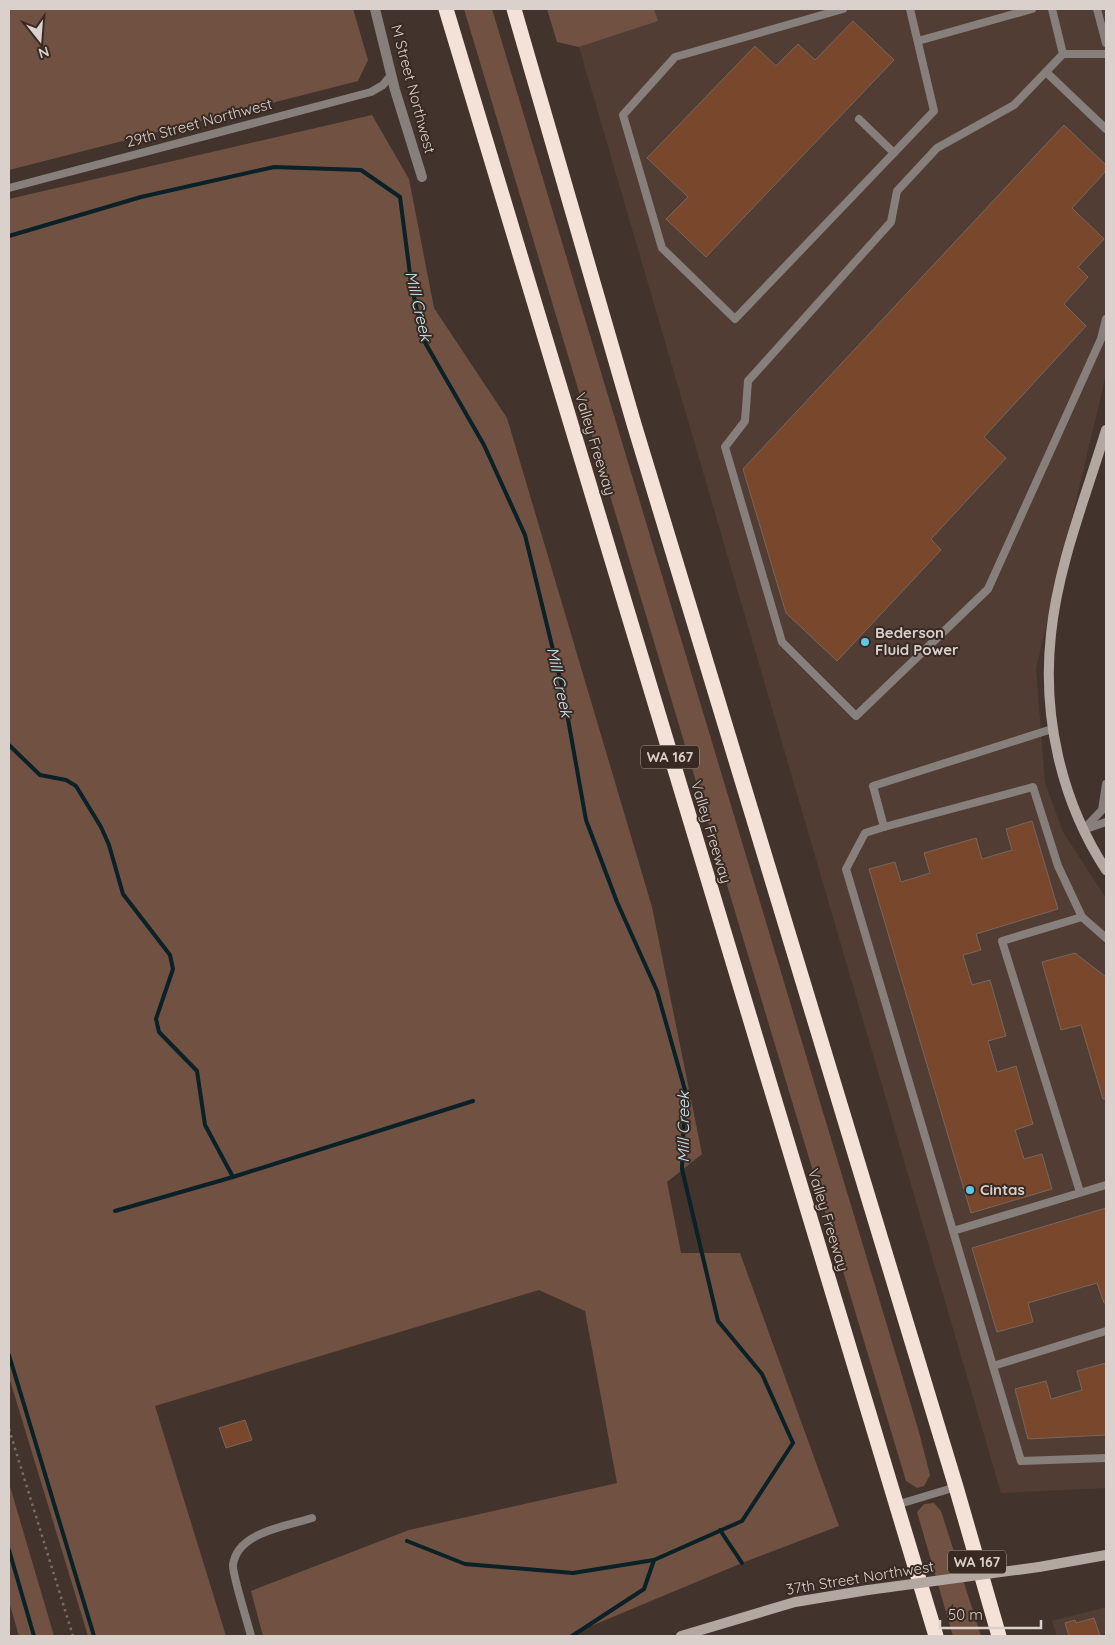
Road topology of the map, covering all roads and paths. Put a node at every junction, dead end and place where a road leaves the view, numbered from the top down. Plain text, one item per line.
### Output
1 (375, 9) edge
2 (446, 9) edge
3 (514, 9) edge
4 (843, 9) edge
5 (910, 9) edge
6 (1032, 9) edge
7 (1052, 9) edge
8 (1097, 9) edge
9 (918, 41) junction
10 (1106, 43) edge
11 (1063, 54) junction
12 (1106, 54) edge
13 (1046, 72) junction
14 (391, 75) junction
15 (859, 119) dead end
16 (1106, 129) edge
17 (894, 153) junction
18 (422, 177) dead end
19 (9, 188) edge
20 (1106, 319) edge
21 (1106, 430) edge
22 (1052, 729) junction
23 (1106, 784) edge
24 (1106, 822) edge
25 (884, 827) junction
26 (1084, 829) junction
27 (1106, 870) edge
28 (1082, 918) junction
29 (1106, 938) edge
30 (1106, 1184) edge
31 (1080, 1192) junction
32 (953, 1231) junction
33 (1106, 1332) edge
34 (993, 1366) junction
35 (9, 1430) edge
36 (1106, 1458) edge
37 (956, 1487) junction
38 (896, 1505) junction
39 (312, 1518) dead end
40 (1106, 1555) edge
41 (73, 1636) edge
42 (251, 1636) edge
43 (681, 1636) edge
44 (936, 1636) edge
45 (999, 1636) edge

1 - 14 street, M Street Northwest
2 - 38 highway, Valley Freeway / WA 167
3 - 37 highway, WA 167
4 - 17 lane
5 - 9 lane
6 - 9 lane
7 - 11 lane
8 - 10 lane
9 - 17 lane
11 - 12 lane
11 - 13 lane
13 - 16 lane
13 - 20 lane
14 - 18 street, M Street Northwest
14 - 19 lane, 29th Street Northwest
15 - 17 lane
21 - 22 main road
22 - 25 lane
22 - 26 main road
23 - 26 lane
24 - 26 lane
25 - 28 lane
25 - 32 lane
26 - 27 main road
28 - 29 lane
28 - 31 lane
30 - 31 lane
31 - 32 lane
32 - 34 lane
33 - 34 lane
34 - 36 lane
35 - 41 path
37 - 38 lane
37 - 45 highway, WA 167
38 - 44 highway, Valley Freeway / WA 167
39 - 42 lane
40 - 43 main road, 37th Street Northwest, bridge

